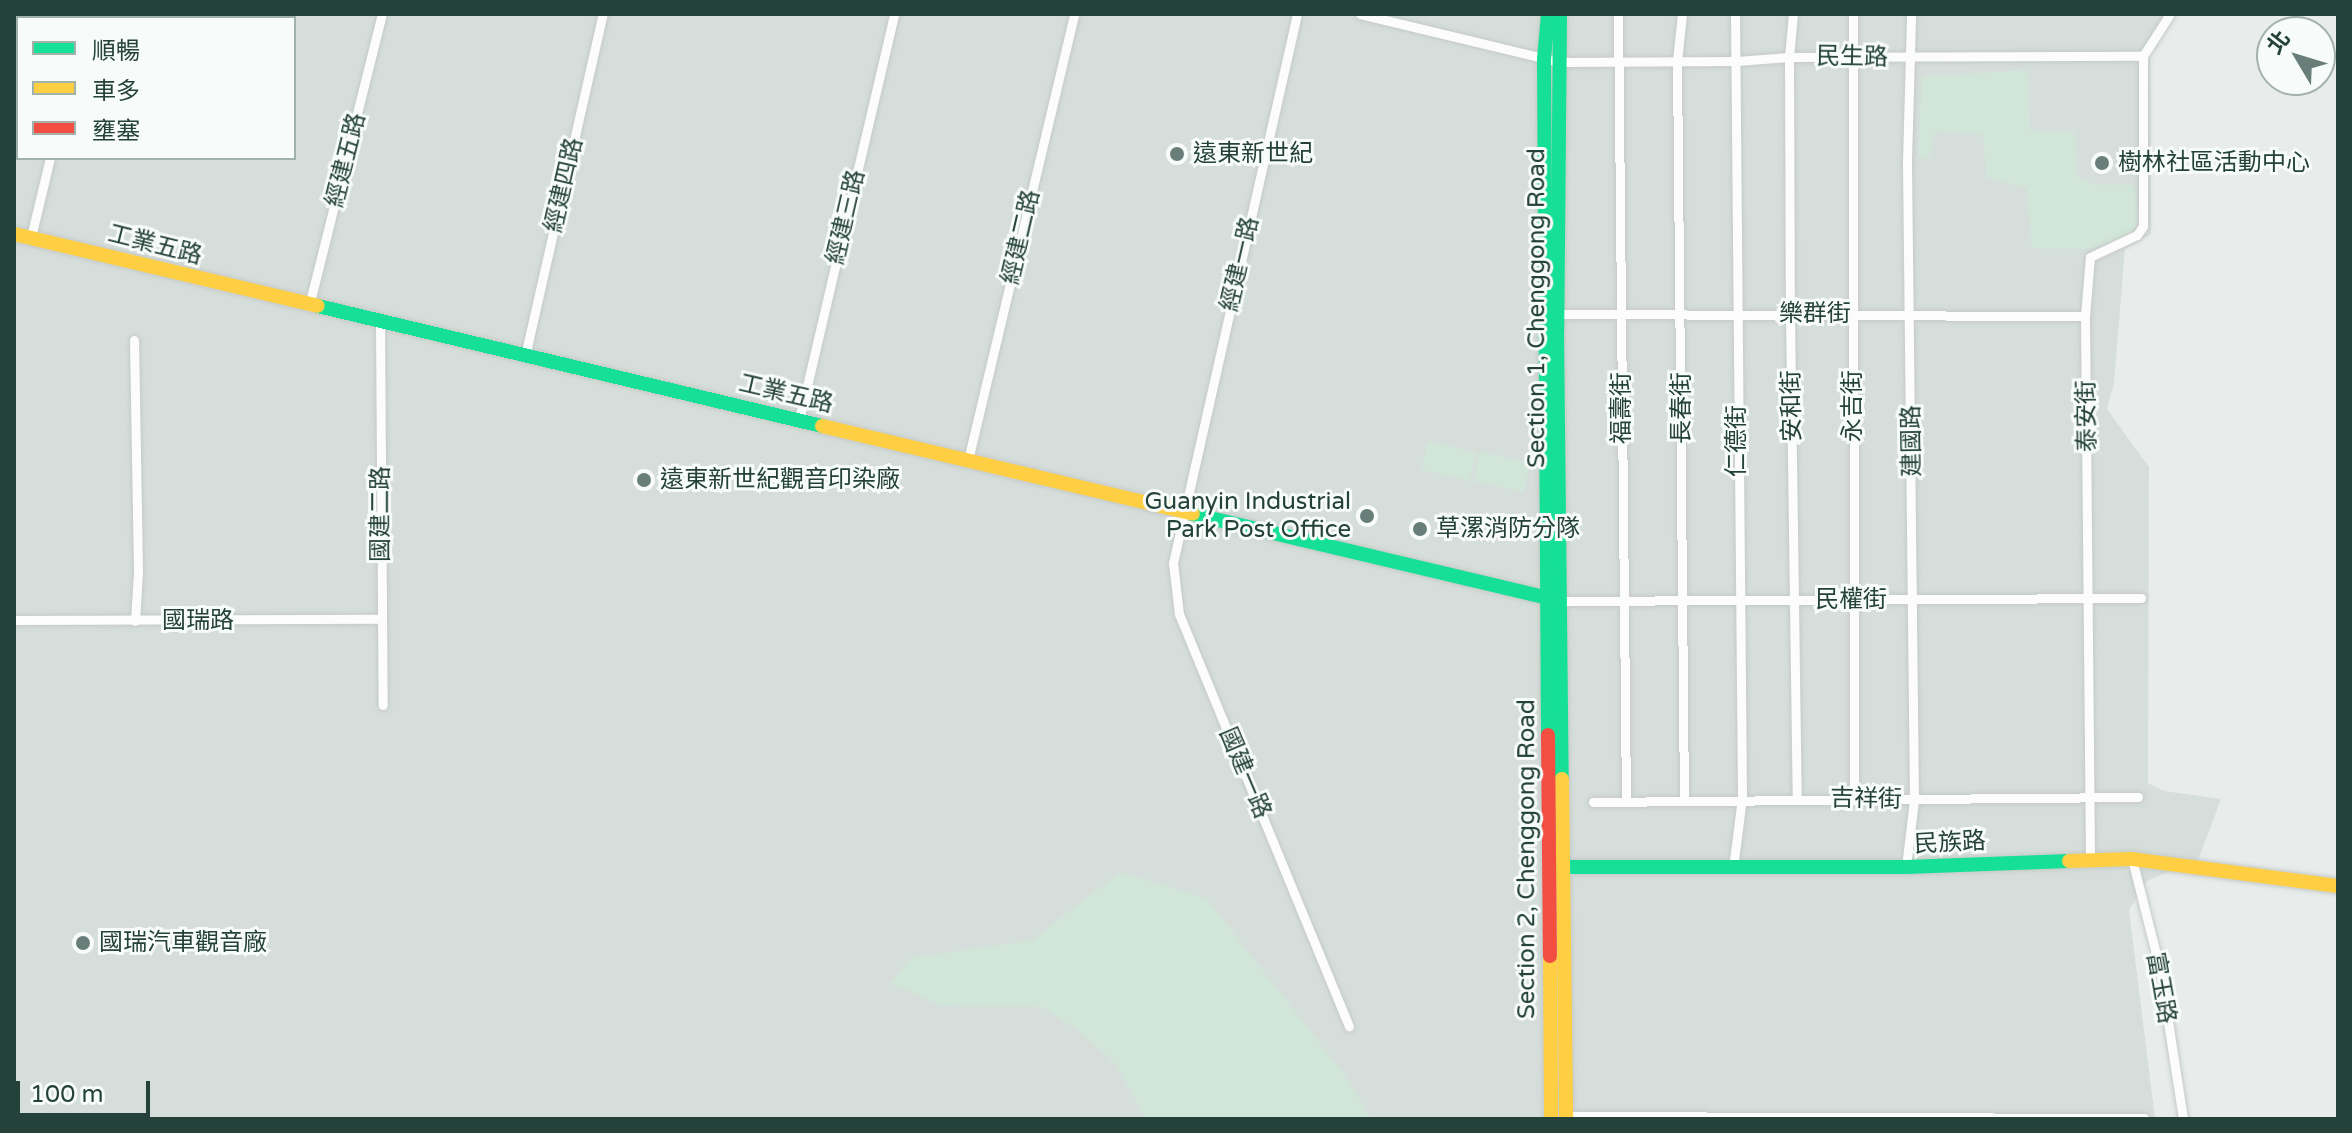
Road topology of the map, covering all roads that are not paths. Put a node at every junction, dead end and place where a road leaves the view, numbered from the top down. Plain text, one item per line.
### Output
1 (382, 14) edge
2 (603, 14) edge
3 (894, 14) edge
4 (1074, 14) edge
5 (1297, 14) edge
6 (1360, 14) edge
7 (1548, 14) edge
8 (1560, 14) edge
9 (1618, 14) edge
10 (1682, 14) edge
11 (1735, 14) edge
12 (1793, 14) edge
13 (1853, 14) edge
14 (1911, 14) edge
15 (2170, 14) edge
16 (1850, 56) junction
17 (2143, 56) junction
18 (1789, 57) junction
19 (1908, 58) junction
20 (1544, 59) junction
21 (1620, 61) junction
22 (1677, 61) junction
23 (1737, 61) junction
24 (1560, 62) junction
25 (50, 160) edge
26 (14, 234) edge
27 (31, 237) junction
28 (309, 306) junction
29 (1551, 314) junction
30 (1622, 314) junction
31 (1737, 314) junction
32 (1852, 314) junction
33 (1910, 314) junction
34 (1682, 315) junction
35 (1790, 315) junction
36 (2085, 316) junction
37 (380, 322) junction
38 (134, 340) dead end
39 (525, 356) junction
40 (799, 420) junction
41 (968, 460) junction
42 (1183, 514) junction
43 (2141, 598) dead end
44 (1682, 599) junction
45 (1854, 599) junction
46 (2089, 599) junction
47 (1554, 600) junction
48 (1623, 600) junction
49 (1738, 600) junction
50 (1795, 600) junction
51 (1913, 600) junction
52 (381, 619) junction
53 (14, 620) edge
54 (135, 621) junction
55 (383, 705) dead end
56 (2087, 797) junction
57 (2138, 797) dead end
58 (1742, 798) junction
59 (1797, 799) junction
60 (1854, 799) junction
61 (1914, 800) junction
62 (1684, 801) junction
63 (1593, 802) dead end
64 (1626, 802) junction
65 (2090, 858) junction
66 (2132, 859) junction
67 (1555, 866) junction
68 (1906, 867) junction
69 (1733, 868) junction
70 (2338, 886) edge
71 (1349, 1026) dead end
72 (1558, 1118) edge
73 (2144, 1118) edge
74 (2183, 1119) edge

1 - 28 street, 經建五路
2 - 39 street, 經建四路
3 - 40 street, 經建三路
4 - 41 street, 經建二路
5 - 42 street, 經建一路
6 - 20 street, 民生路
7 - 20 street, Section 1, Chenggong Road
8 - 24 street, Section 1, Chenggong Road
9 - 21 street, 福壽街
10 - 22 street, 長春街
11 - 23 street, 仁德街
12 - 18 street, 安和街
13 - 16 street, 永吉街
14 - 19 street, 建國路
15 - 17 street
16 - 18 street, 民生路
16 - 19 street, 民生路
16 - 32 street, 永吉街
17 - 19 street, 民生路
17 - 36 street, 泰安街
18 - 23 street, 民生路
18 - 35 street, 安和街
19 - 33 street, 建國路
20 - 24 street, 民生路
20 - 29 street, Section 1, Chenggong Road
21 - 22 street, 民生路
21 - 24 street, 民生路
21 - 30 street, 福壽街
22 - 23 street, 民生路
22 - 34 street, 長春街
23 - 31 street, 仁德街
24 - 29 street, Section 1, Chenggong Road
25 - 27 street
26 - 27 street, 工業五路
27 - 28 street, 工業五路
28 - 37 street, 工業五路
29 - 30 street, 樂群街
29 - 47 street, Section 1, Chenggong Road
30 - 34 street, 樂群街
30 - 48 street, 福壽街
31 - 34 street, 樂群街
31 - 35 street, 樂群街
31 - 49 street, 仁德街
32 - 33 street, 樂群街
32 - 35 street, 樂群街
32 - 45 street, 永吉街
33 - 36 street, 樂群街
33 - 51 street, 建國路
34 - 44 street, 長春街
35 - 50 street, 安和街
36 - 46 street, 泰安街
37 - 39 street, 工業五路
37 - 52 street, 國建二路
38 - 54 street
39 - 40 street, 工業五路
40 - 41 street, 工業五路
41 - 42 street, 工業五路
42 - 47 street, 工業五路
42 - 71 street, 國建一路
43 - 46 street, 民權街
44 - 48 street, 民權街
44 - 49 street, 民權街
44 - 62 street, 長春街
45 - 50 street, 民權街
45 - 51 street, 民權街
45 - 60 street, 永吉街
46 - 51 street, 民權街
46 - 56 street, 泰安街
47 - 48 street, 民權街
47 - 67 street, Section 2, Chenggong Road
48 - 64 street, 福壽街
49 - 50 street, 民權街
49 - 58 street, 仁德街
50 - 59 street, 安和街
51 - 61 street, 建國路
52 - 54 street, 國瑞路
52 - 55 street, 國建二路
53 - 54 street, 國瑞路
56 - 57 street, 吉祥街
56 - 61 street, 吉祥街
56 - 65 street, 泰安街
58 - 59 street, 吉祥街
58 - 62 street, 吉祥街
58 - 69 street, 仁德街
59 - 60 street, 吉祥街
60 - 61 street, 吉祥街
61 - 68 street, 建國路
62 - 64 street, 吉祥街
63 - 64 street, 吉祥街
65 - 66 street, 民族路
65 - 68 street, 民族路
66 - 70 street, 民族路
66 - 74 street, 富玉路
67 - 69 street, 民族路
67 - 72 street, Section 2, Chenggong Road
68 - 69 street, 民族路
72 - 73 street

